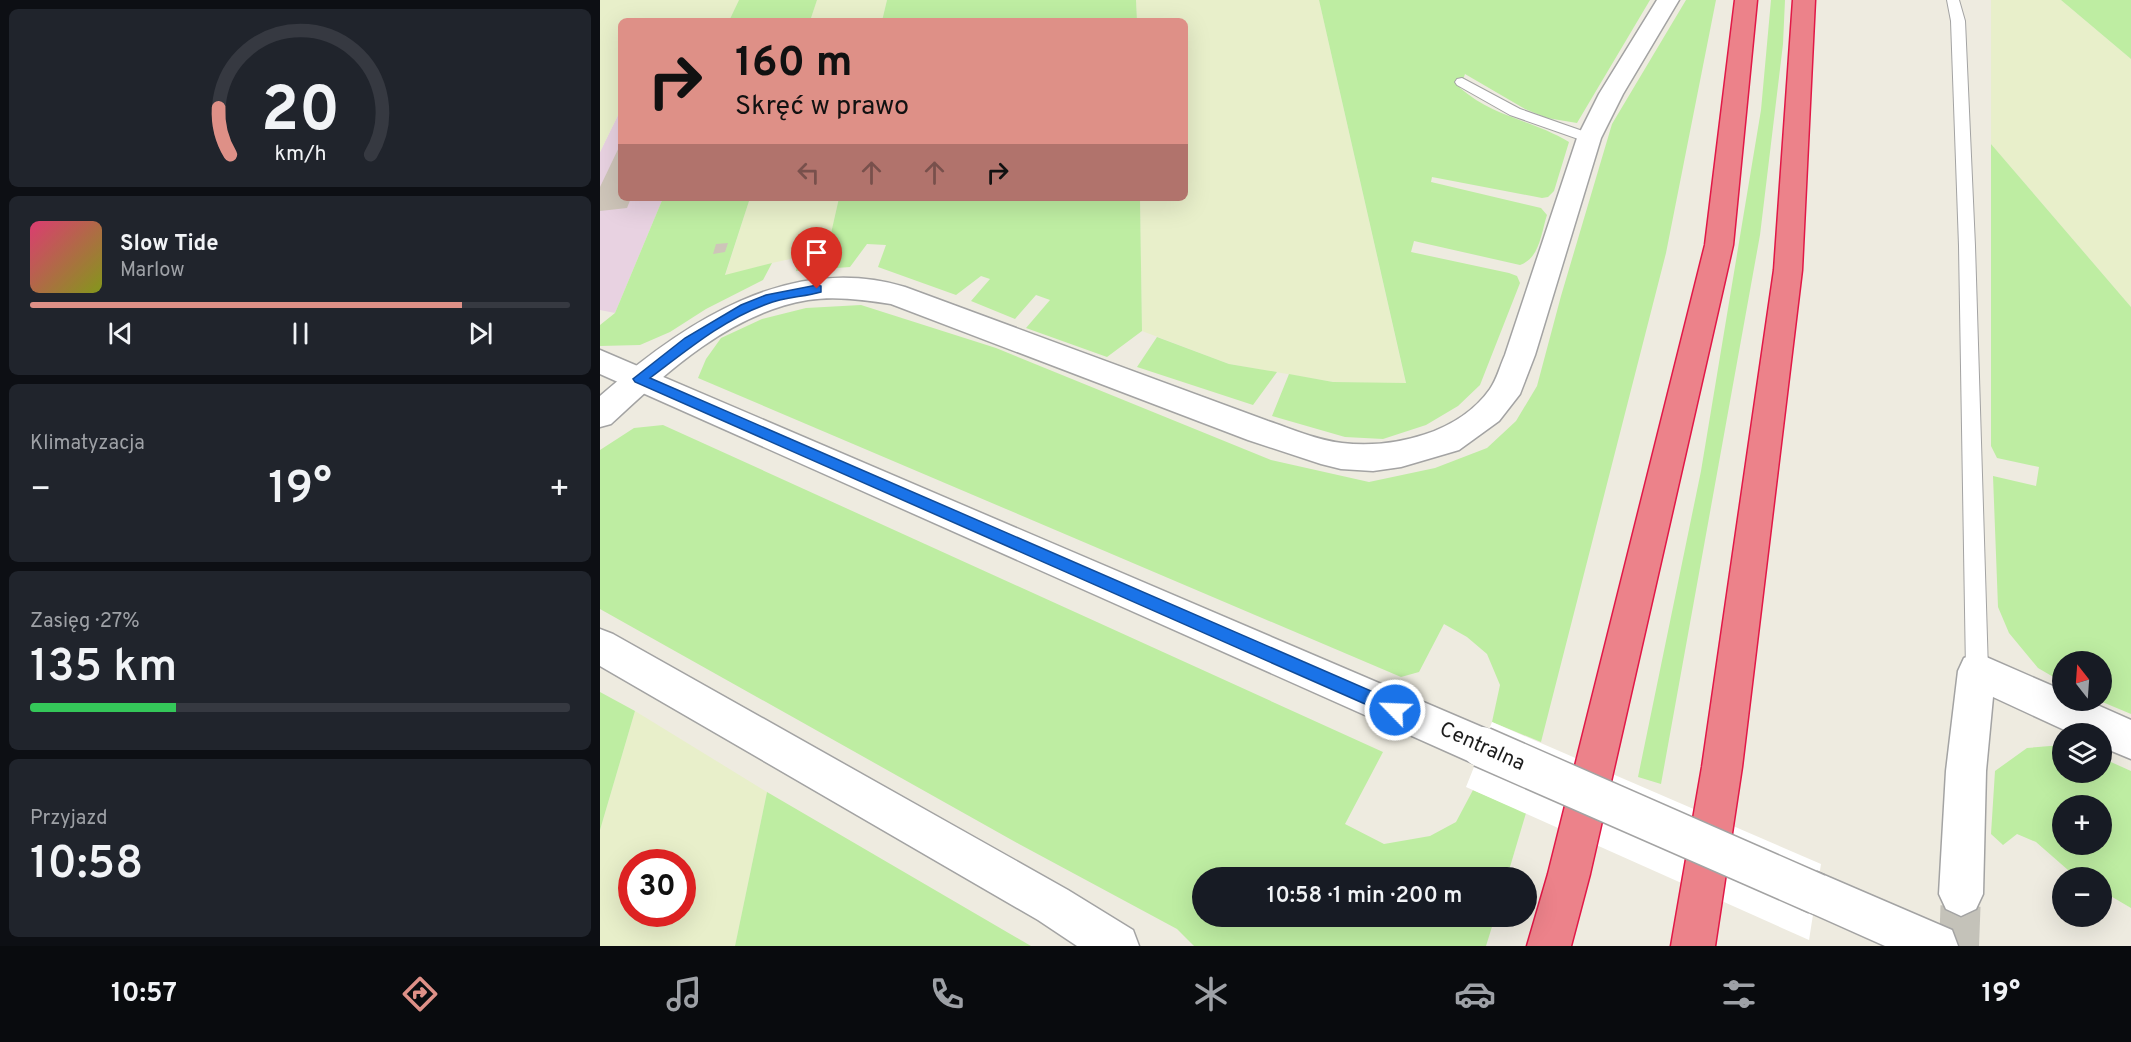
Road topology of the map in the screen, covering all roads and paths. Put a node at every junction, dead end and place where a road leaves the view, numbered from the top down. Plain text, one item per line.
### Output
1 (1668, 0) edge
2 (1746, 0) edge
3 (1804, 0) edge
4 (1953, 0) edge
5 (1462, 82) dead end
6 (1589, 138) junction
7 (600, 361) edge
8 (640, 379) junction
9 (600, 415) edge
10 (600, 646) edge
11 (1977, 671) junction
12 (2131, 740) edge
13 (1960, 894) tunnel mouth
14 (1117, 946) edge
15 (1549, 946) edge
16 (1693, 946) edge
17 (1936, 946) edge

1 - 6 street
2 - 15 highway
3 - 16 highway
4 - 11 lane
5 - 6 lane
6 - 8 street
7 - 8 street, Centralna
8 - 9 street
8 - 17 street, Centralna, bridge
10 - 14 street
11 - 12 street
11 - 13 street

